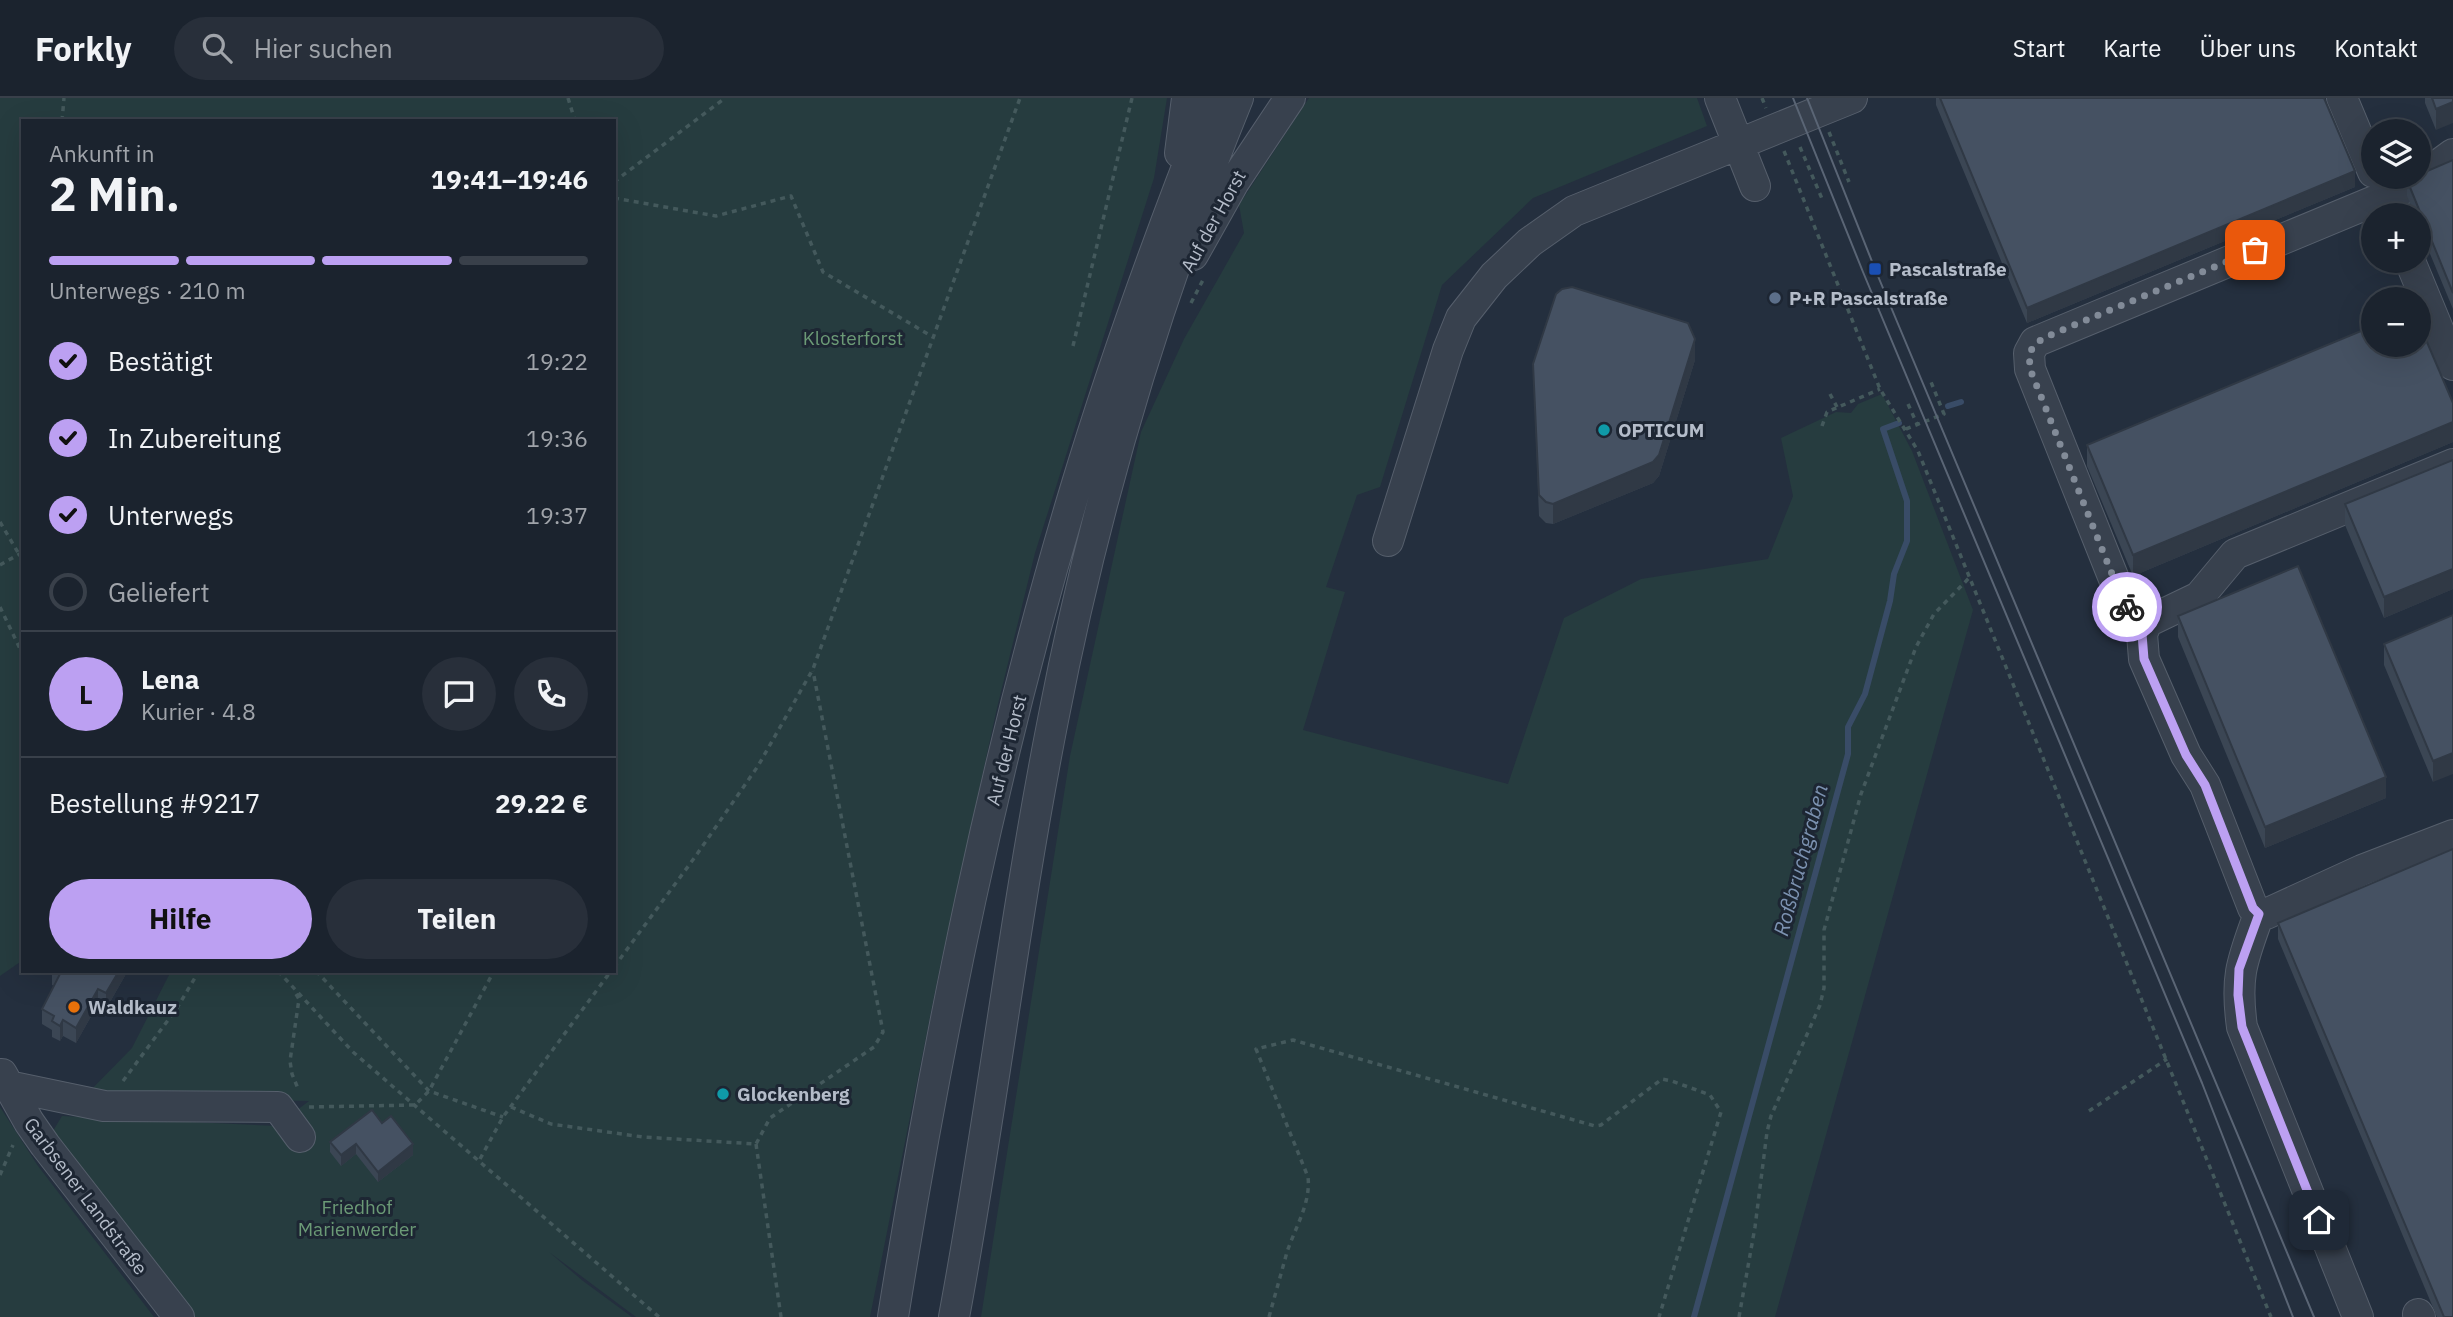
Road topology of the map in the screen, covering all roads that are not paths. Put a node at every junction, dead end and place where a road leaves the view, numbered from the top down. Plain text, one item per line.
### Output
1 (1187, 98) edge
2 (1214, 98) edge
3 (1238, 98) edge
4 (1290, 98) edge
5 (1720, 98) edge
6 (1852, 98) edge
7 (2342, 98) edge
8 (1738, 143) junction
9 (2453, 154) edge
10 (1755, 186) dead end
11 (2381, 190) edge
12 (1174, 197) junction
13 (2415, 273) edge
14 (1146, 350) junction
15 (2453, 365) edge
16 (2453, 464) edge
17 (1388, 541) dead end
18 (2147, 621) junction
19 (2453, 835) edge
20 (2259, 914) junction
21 (4, 1078) edge
22 (300, 1137) dead end
23 (178, 1317) edge
24 (893, 1317) edge
25 (954, 1317) edge
26 (2358, 1317) edge

1 - 12 street, Auf der Horst
2 - 12 street, Auf der Horst
3 - 14 street, Auf der Horst
4 - 14 street, Auf der Horst
5 - 8 street
6 - 8 street
7 - 11 street
8 - 10 street
8 - 17 street
9 - 11 street
11 - 18 street
12 - 24 street, Auf der Horst
13 - 15 street
14 - 25 street, Auf der Horst
16 - 18 street
18 - 20 street
19 - 20 street
20 - 26 street
21 - 22 street
21 - 23 street, Garbsener Landstraße

